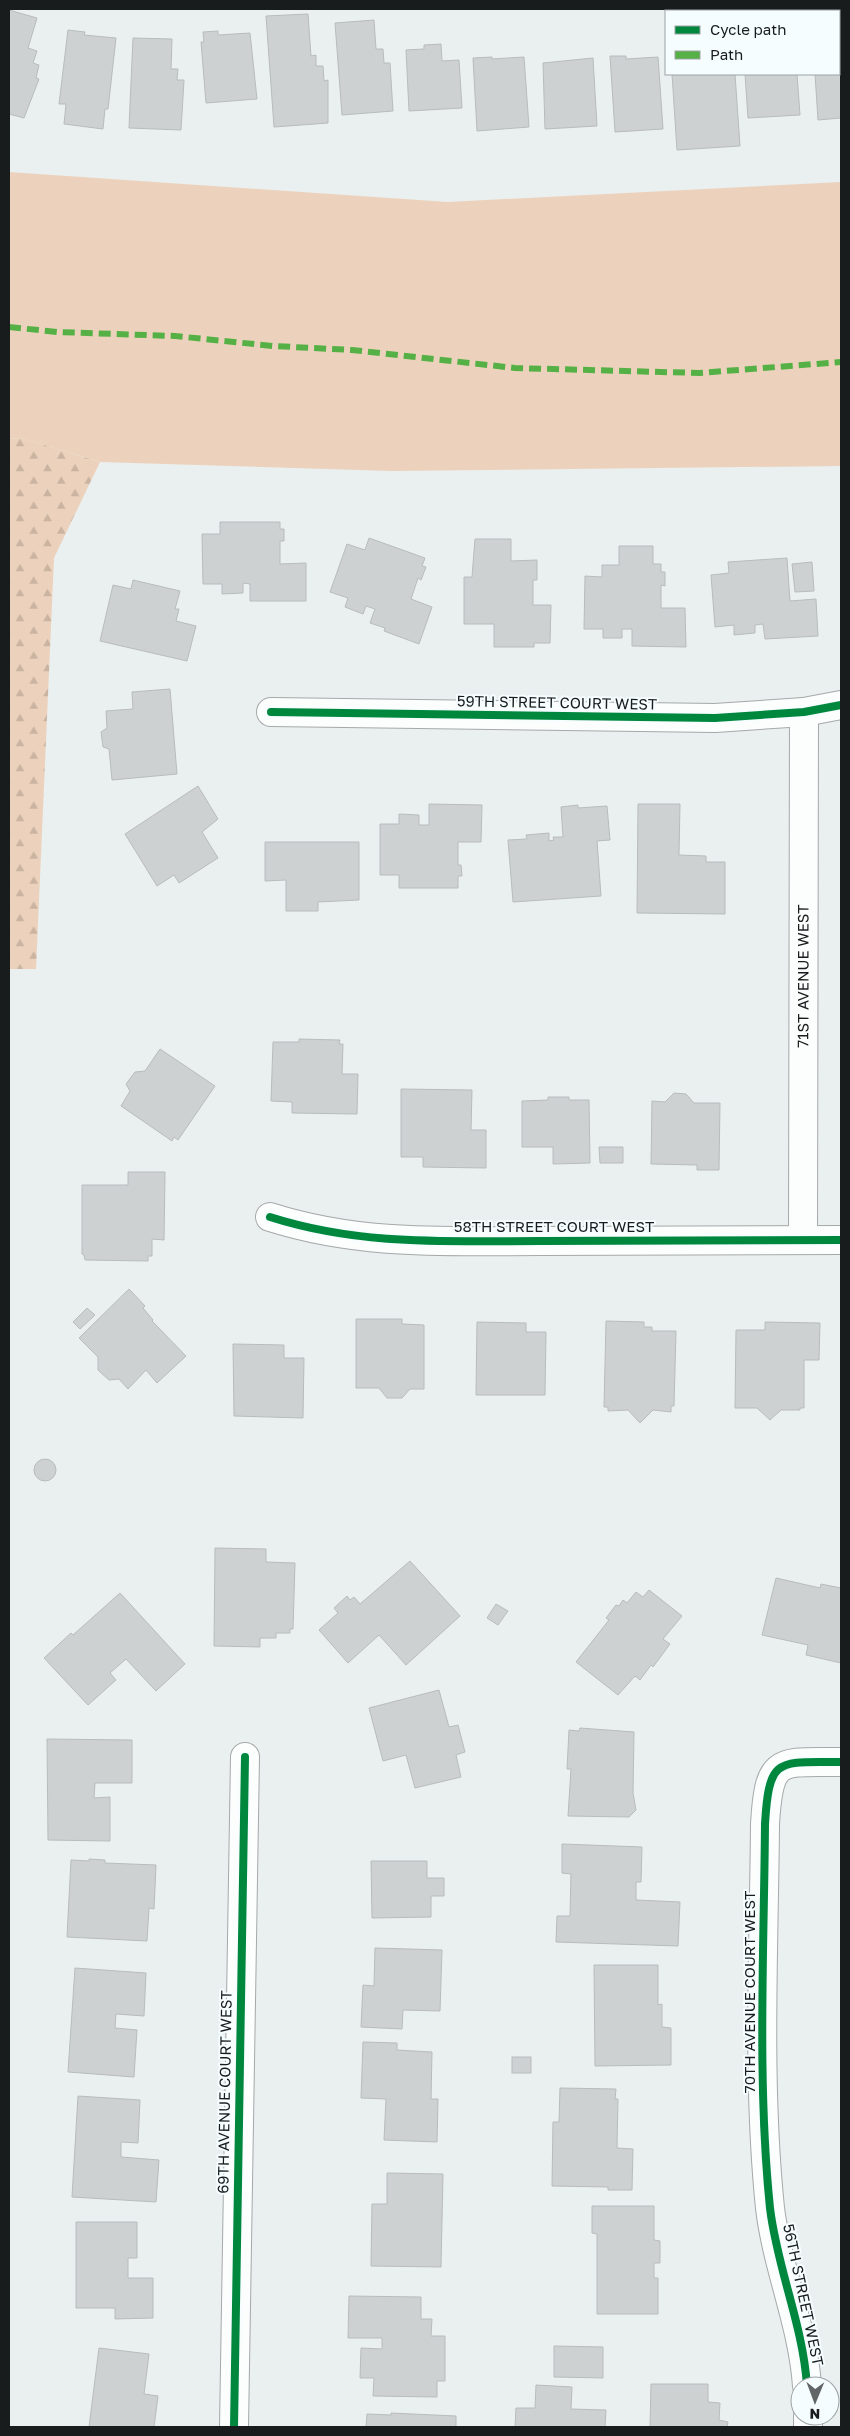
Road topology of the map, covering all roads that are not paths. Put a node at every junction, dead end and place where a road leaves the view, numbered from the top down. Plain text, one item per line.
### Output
1 (841, 705) edge
2 (271, 712) dead end
3 (804, 712) junction
4 (270, 1217) dead end
5 (803, 1240) junction
6 (841, 1240) edge
7 (245, 1757) dead end
8 (841, 1762) edge
9 (771, 2211) joint
10 (806, 2376) edge
11 (234, 2427) edge

1 - 3 street, 59TH STREET COURT WEST
2 - 3 street, 59TH STREET COURT WEST
3 - 5 street, 71ST AVENUE WEST
4 - 5 street, 58TH STREET COURT WEST
5 - 6 street, 58TH STREET COURT WEST
7 - 11 street, 69TH AVENUE COURT WEST
8 - 9 street, 70TH AVENUE COURT WEST
9 - 10 street, 56TH STREET WEST

